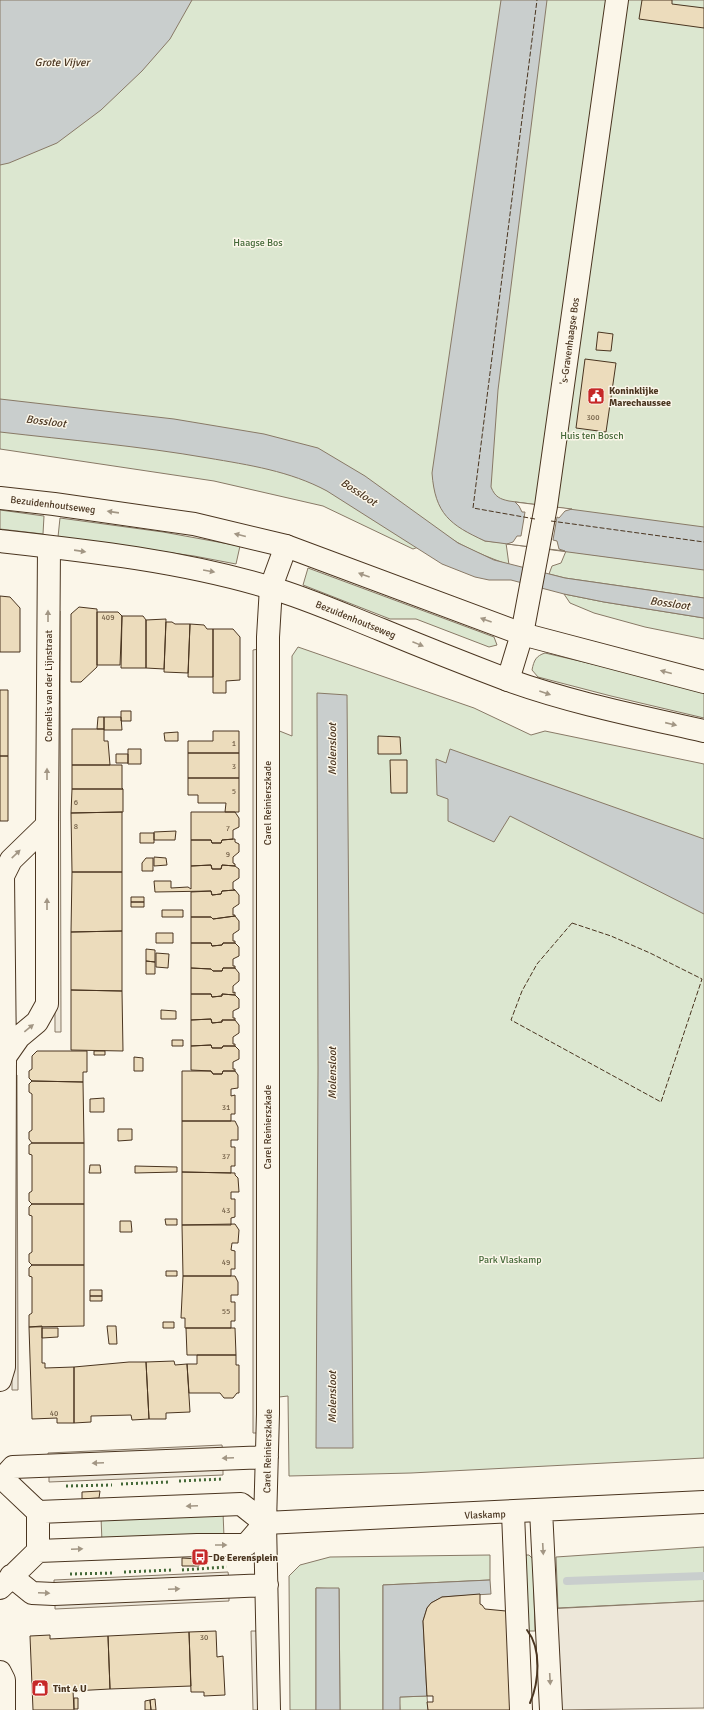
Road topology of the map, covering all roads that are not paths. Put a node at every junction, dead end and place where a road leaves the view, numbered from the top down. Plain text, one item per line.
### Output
1 (617, 0) edge
2 (0, 498) edge
3 (0, 541) edge
4 (286, 546) junction
5 (50, 547) junction
6 (271, 587) junction
7 (522, 634) junction
8 (508, 680) junction
9 (704, 682) edge
10 (704, 731) edge
11 (47, 825) junction
12 (5, 1058) junction
13 (0, 1380) edge
14 (267, 1456) junction
15 (1, 1477) edge
16 (704, 1502) edge
17 (541, 1510) junction
18 (38, 1512) junction
19 (513, 1512) junction
20 (265, 1523) junction
21 (38, 1551) junction
22 (5, 1582) edge
23 (267, 1585) junction
24 (0, 1672) edge
25 (551, 1707) edge
26 (4, 1710) edge
27 (269, 1710) edge
28 (521, 1710) edge

1 - 7 street, 's-Gravenhaagse Bos
4 -> 2 street, Bezuidenhoutseweg
3 - 5 street, Bezuidenhoutseweg
4 - 6 street, Carel Reinierszkade
7 -> 4 street, Bezuidenhoutseweg
5 -> 6 street, Bezuidenhoutseweg
11 -> 5 street, Cornelis van der Lijnstraat
6 -> 8 street, Bezuidenhoutseweg
6 - 14 street, Carel Reinierszkade
7 - 8 street, 's-Gravenhaagse Bos
9 -> 7 street, Bezuidenhoutseweg
8 -> 10 street, Bezuidenhoutseweg
12 -> 11 street, Cornelis van der Lijnstraat
12 -> 11 street
12 - 13 street
14 -> 15 street
14 - 20 street, Carel Reinierszkade
15 - 18 street
16 - 17 street, Vlaskamp
17 - 19 street, Vlaskamp
17 -> 25 street
20 -> 18 street
18 - 21 street
19 - 20 street, Vlaskamp
19 - 28 street
21 -> 20 street
20 - 23 street, Carel Reinierszkade
21 - 22 street
22 -> 23 street
23 - 27 street, Carel Reinierszkade
24 - 26 street

